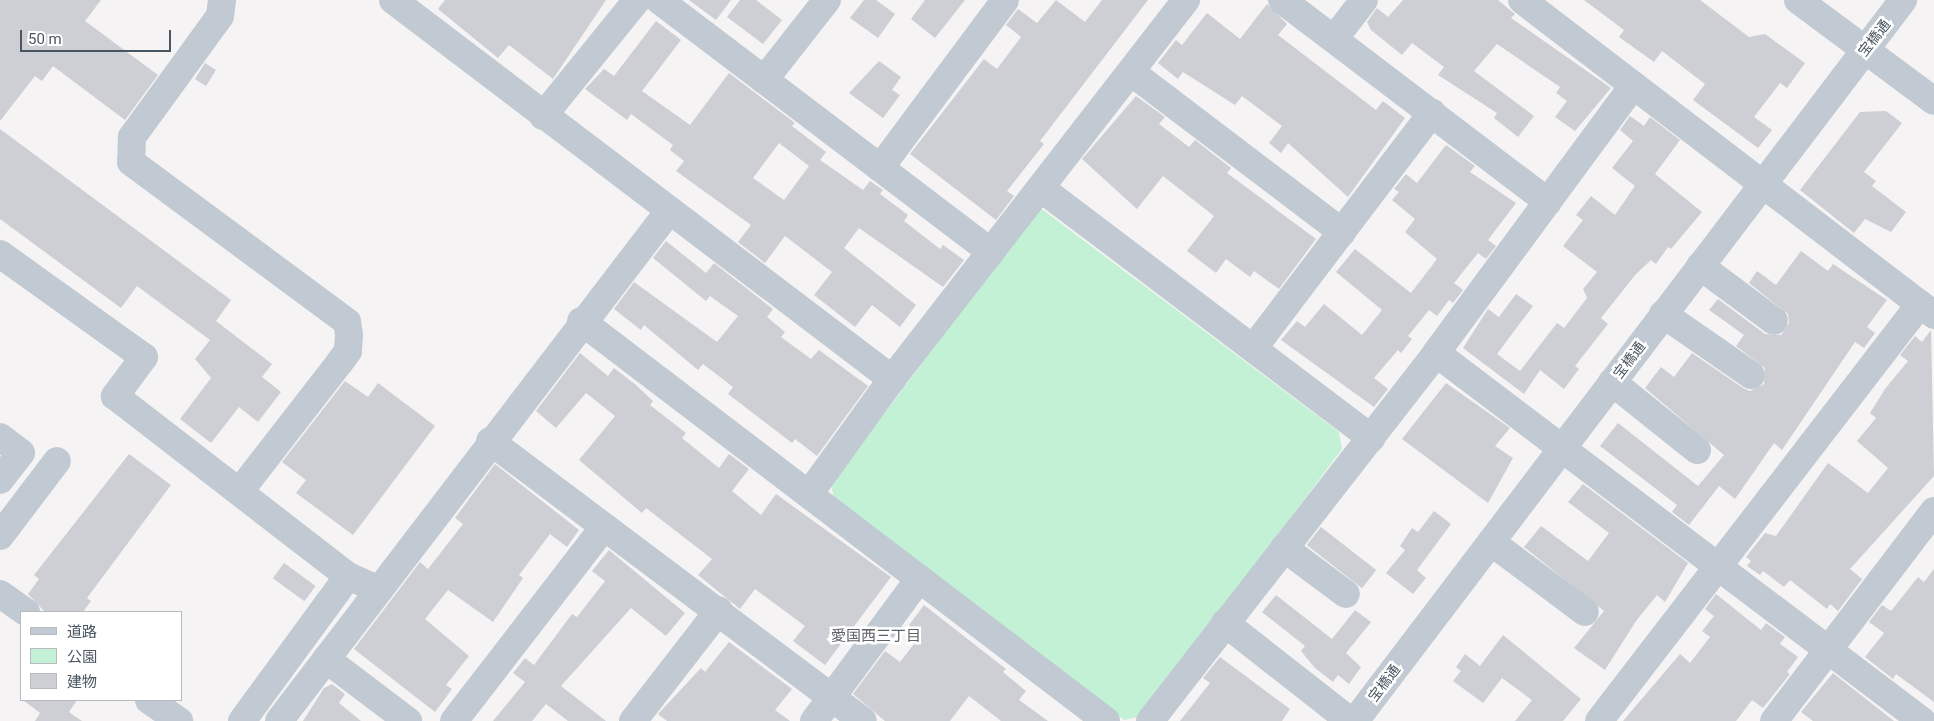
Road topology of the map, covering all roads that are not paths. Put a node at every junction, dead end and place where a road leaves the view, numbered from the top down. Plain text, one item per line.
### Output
1 (222, 0) edge
2 (393, 0) edge
3 (637, 0) edge
4 (659, 0) edge
5 (827, 0) edge
6 (1005, 0) edge
7 (1186, 0) edge
8 (1282, 0) edge
9 (1364, 0) edge
10 (1522, 0) edge
11 (1798, 0) edge
12 (1903, 0) edge
13 (1334, 39) junction
14 (1864, 51) junction
15 (1131, 72) junction
16 (764, 80) junction
17 (1633, 86) junction
18 (1934, 101) edge
19 (1432, 113) junction
20 (543, 116) junction
21 (880, 168) junction
22 (1762, 185) junction
23 (1042, 189) junction
24 (1548, 202) junction
25 (669, 211) junction
26 (1342, 232) junction
27 (991, 252) junction
28 (0, 254) edge
29 (1700, 266) junction
30 (1927, 309) edge
31 (1664, 314) junction
32 (581, 321) junction
33 (1774, 321) dead end
34 (1255, 346) junction
35 (1436, 353) junction
36 (1751, 375) dead end
37 (892, 379) junction
38 (1612, 382) junction
39 (0, 437) edge
40 (1371, 438) junction
41 (490, 441) junction
42 (1562, 448) junction
43 (1698, 450) dead end
44 (57, 461) dead end
45 (0, 480) edge
46 (240, 491) junction
47 (809, 494) junction
48 (1934, 511) edge
49 (604, 527) junction
50 (0, 536) edge
51 (1491, 542) junction
52 (1284, 548) junction
53 (1720, 566) junction
54 (348, 576) junction
55 (919, 579) junction
56 (377, 589) junction
57 (0, 594) edge
58 (1346, 594) dead end
59 (718, 610) junction
60 (25, 611) edge
61 (1585, 612) dead end
62 (1225, 623) junction
63 (1829, 647) junction
64 (326, 659) junction
65 (832, 698) junction
66 (150, 701) edge
67 (178, 721) edge
68 (242, 721) edge
69 (279, 721) edge
70 (408, 721) edge
71 (454, 721) edge
72 (633, 721) edge
73 (814, 721) edge
74 (863, 721) edge
75 (1106, 721) edge
76 (1150, 721) edge
77 (1350, 721) edge
78 (1355, 721) edge
79 (1599, 721) edge
80 (1774, 721) edge
81 (1922, 721) edge

1 - 46 street
2 - 20 street
3 - 20 street
4 - 16 street
5 - 16 street
6 - 21 street
7 - 15 street
8 - 13 street
9 - 13 street
10 - 17 street
11 - 14 street
12 - 14 street, 宝橋通
13 - 19 street
14 - 18 street
14 - 22 street, 宝橋通
15 - 23 street
15 - 26 street
16 - 21 street
17 - 22 street
17 - 24 street
19 - 24 street
19 - 26 street
20 - 25 street
21 - 27 street
22 - 29 street, 宝橋通
22 - 30 street
23 - 27 street
23 - 34 street
24 - 35 street
25 - 32 street
25 - 37 street
26 - 34 street
27 - 37 street
28 - 46 street
29 - 31 street, 宝橋通
29 - 33 street
30 - 53 street
31 - 36 street
31 - 38 street, 宝橋通
32 - 41 street
32 - 47 street
34 - 40 street
35 - 40 street
35 - 42 street
37 - 47 street
38 - 42 street, 宝橋通
38 - 43 street
39 - 45 street
40 - 52 street
41 - 49 street
41 - 56 street
42 - 51 street, 宝橋通
42 - 53 street
44 - 50 street
46 - 54 street
47 - 55 street
48 - 63 street
49 - 59 street
49 - 71 street
51 - 61 street
51 - 78 street, 宝橋通
52 - 58 street
52 - 62 street
53 - 63 street
53 - 79 street
54 - 56 street
54 - 68 street
55 - 65 street
55 - 75 street
56 - 64 street
57 - 60 street
59 - 65 street
59 - 72 street
62 - 76 street
62 - 77 street
63 - 80 street
63 - 81 street
64 - 69 street
64 - 70 street
65 - 73 street
65 - 74 street
66 - 67 street

